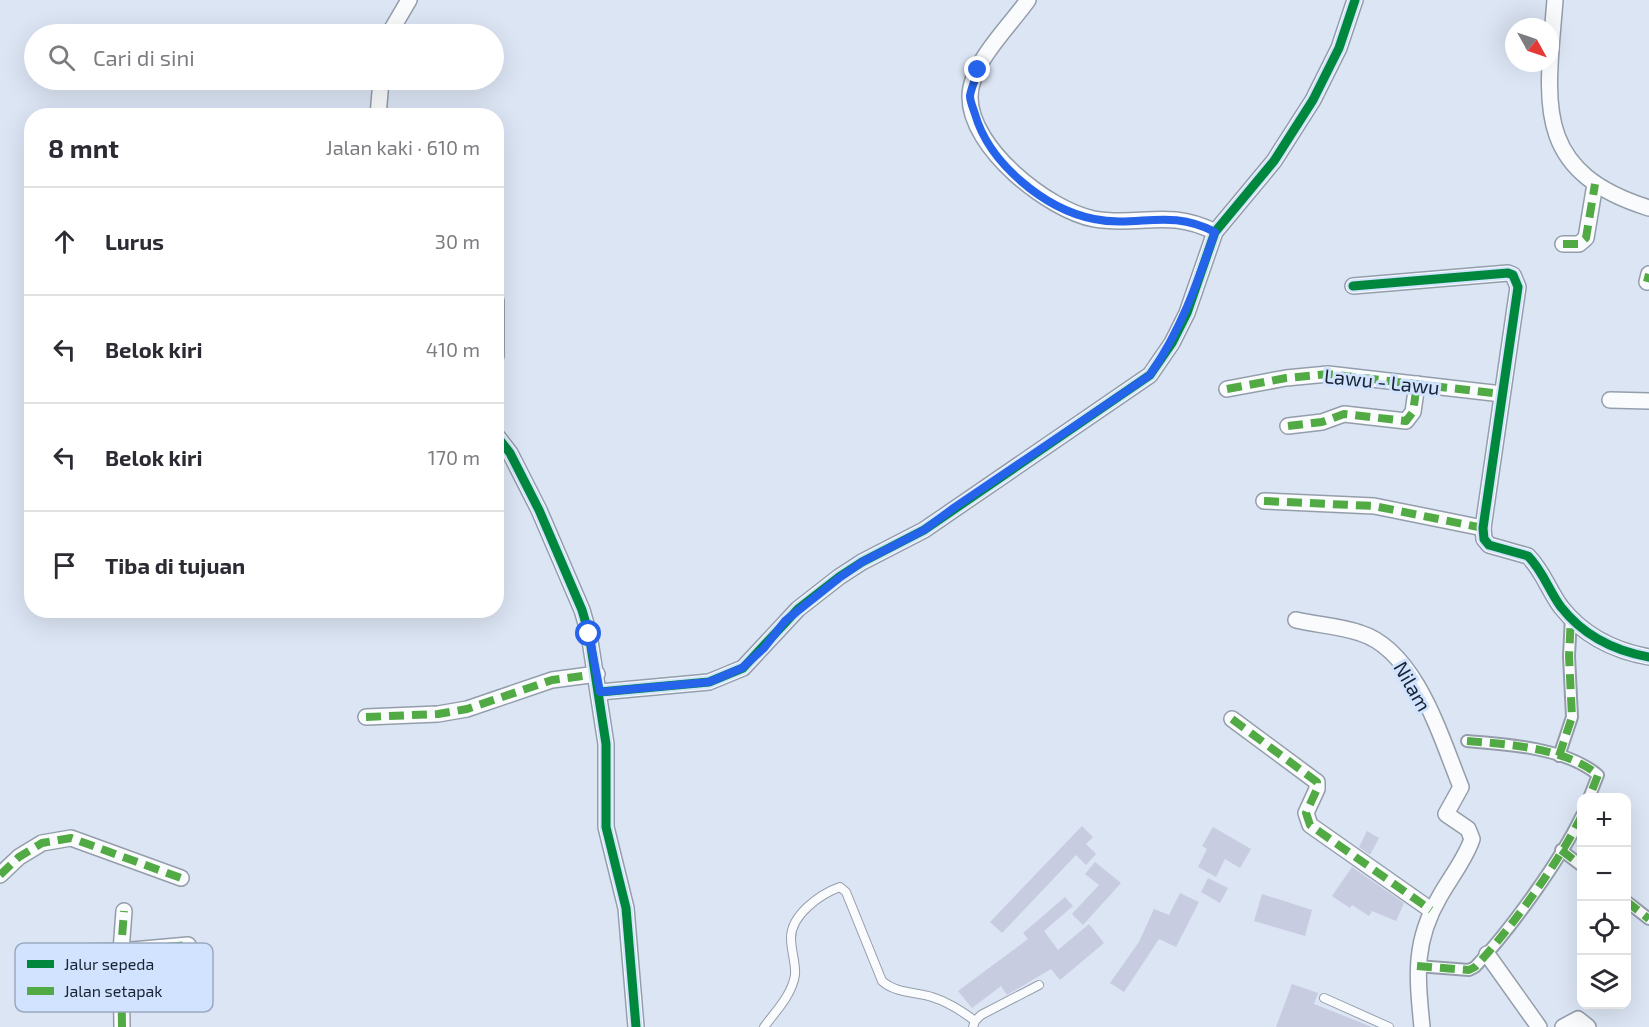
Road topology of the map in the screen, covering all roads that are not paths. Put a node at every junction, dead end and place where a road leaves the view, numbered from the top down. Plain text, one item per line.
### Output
1 (409, 0) edge
2 (1028, 0) edge
3 (1355, 0) edge
4 (1555, 0) edge
5 (395, 24) edge
6 (380, 90) edge
7 (379, 108) edge
8 (1594, 184) junction
9 (1649, 208) edge
10 (1215, 232) junction
11 (1563, 244) dead end
12 (1353, 286) dead end
13 (1417, 384) junction
14 (1227, 389) dead end
15 (1502, 394) junction
16 (1610, 400) dead end
17 (1649, 401) edge
18 (1288, 426) dead end
19 (504, 447) edge
20 (1264, 501) dead end
21 (1483, 528) junction
22 (1571, 617) junction
23 (1296, 620) dead end
24 (1649, 657) edge
25 (597, 674) junction
26 (600, 692) junction
27 (366, 717) dead end
28 (1232, 720) dead end
29 (1467, 741) dead end
30 (1559, 756) junction
31 (1591, 793) edge
32 (1577, 822) edge
33 (1561, 850) junction
34 (1577, 863) edge
35 (0, 875) edge
36 (181, 878) dead end
37 (1631, 905) edge
38 (1431, 910) junction
39 (124, 911) dead end
40 (1649, 919) edge
41 (122, 943) edge
42 (1487, 954) junction
43 (1417, 966) junction
44 (1039, 985) dead end
45 (1324, 998) dead end
46 (122, 1012) edge
47 (974, 1024) edge
48 (122, 1027) edge
49 (636, 1027) edge
50 (764, 1027) edge
51 (1389, 1027) edge
52 (1422, 1027) edge
53 (1539, 1027) edge
54 (1563, 1027) edge
55 (1588, 1027) edge

1 - 5 street
2 - 10 street
3 - 10 street
4 - 8 street
6 - 7 street
8 - 9 street
8 - 11 street
10 - 26 street
12 - 15 street
13 - 14 street, Lawu - Lawu
13 - 15 street, Lawu - Lawu
13 - 18 street
15 - 21 street
16 - 17 street
19 - 25 street
20 - 21 street
21 - 22 street
22 - 24 street
22 - 30 street
23 - 38 street, Nilam
25 - 26 street
25 - 27 street
26 - 49 street
28 - 38 street
29 - 30 street
30 - 31 street
32 - 33 street
33 - 34 street
33 - 42 street
35 - 36 street
37 - 40 street
38 - 43 street
39 - 41 street
42 - 43 street
42 - 53 street
43 - 52 street
44 - 47 lane
45 - 51 lane
46 - 48 street
47 - 50 lane
54 - 55 street

